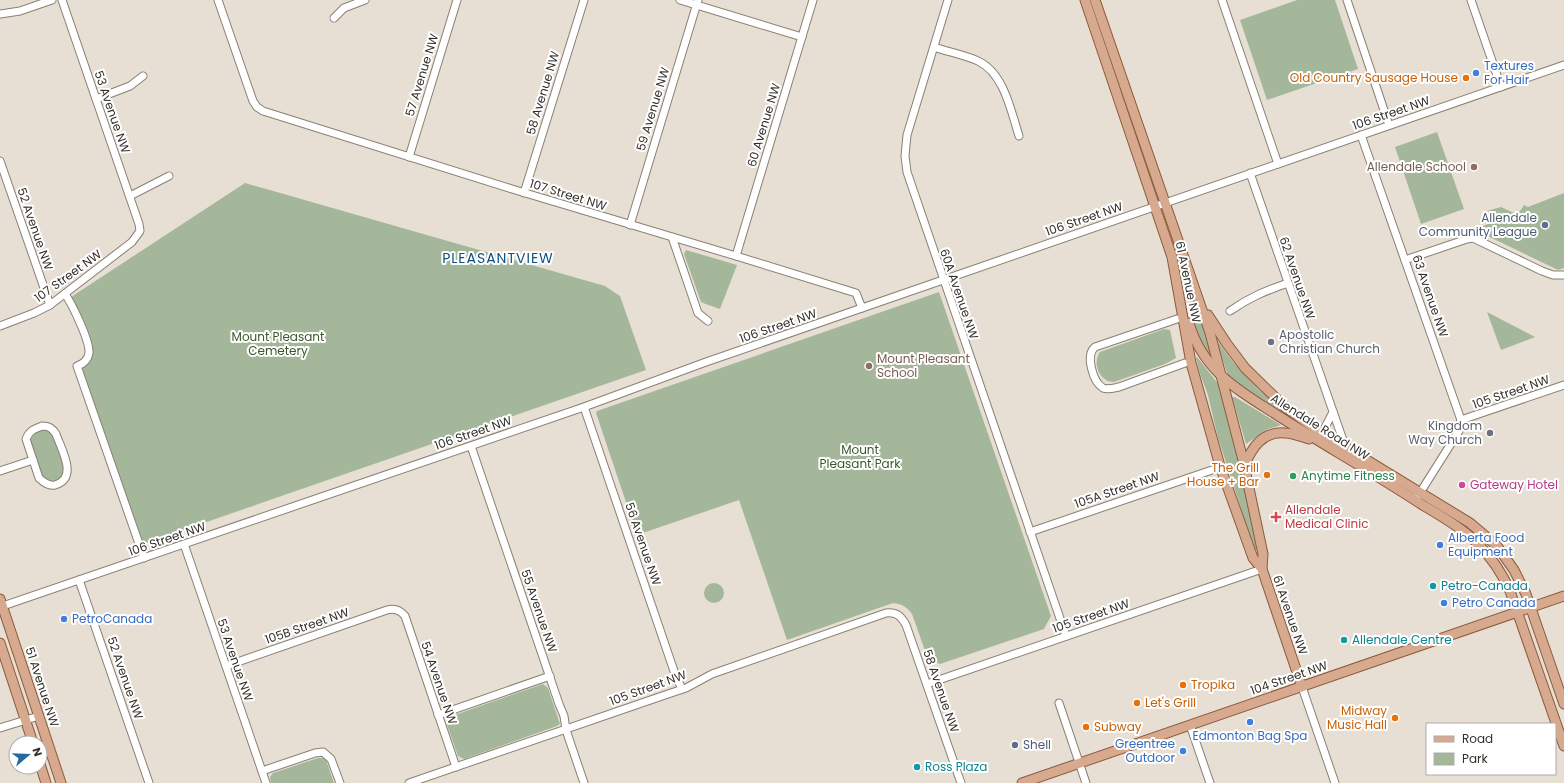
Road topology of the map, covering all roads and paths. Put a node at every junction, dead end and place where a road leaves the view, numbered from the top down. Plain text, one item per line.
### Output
1 (52, 0) edge
2 (62, 0) edge
3 (218, 0) edge
4 (365, 0) edge
5 (457, 0) edge
6 (584, 0) edge
7 (680, 0) edge
8 (813, 0) edge
9 (948, 0) edge
10 (1085, 0) edge
11 (1095, 0) edge
12 (1222, 0) edge
13 (1347, 0) edge
14 (1471, 0) edge
15 (697, 3) edge
16 (0, 14) edge
17 (334, 18) dead end
18 (802, 37) junction
19 (934, 48) junction
20 (1564, 65) edge
21 (143, 76) dead end
22 (1501, 87) junction
23 (96, 99) junction
24 (1390, 125) junction
25 (1361, 135) junction
26 (1019, 136) dead end
27 (409, 157) junction
28 (0, 161) edge
29 (1278, 164) junction
30 (1250, 173) junction
31 (169, 176) dead end
32 (524, 193) junction
33 (130, 196) junction
34 (1160, 205) junction
35 (630, 225) junction
36 (140, 231) joint
37 (672, 237) junction
38 (736, 256) junction
39 (1405, 260) junction
40 (1175, 272) junction
41 (1564, 275) edge
42 (943, 280) junction
43 (1288, 283) junction
44 (1195, 289) junction
45 (65, 294) junction
46 (50, 305) junction
47 (862, 308) junction
48 (1230, 311) dead end
49 (1176, 319) dead end
50 (708, 321) dead end
51 (0, 326) edge
52 (1185, 363) dead end
53 (1223, 378) junction
54 (1564, 385) edge
55 (584, 407) junction
56 (1333, 412) junction
57 (1461, 420) junction
58 (1322, 432) junction
59 (1318, 441) junction
60 (471, 446) junction
61 (1345, 446) junction
62 (33, 460) junction
63 (1244, 466) junction
64 (1212, 470) dead end
65 (0, 471) edge
66 (1418, 496) junction
67 (1030, 532) junction
68 (184, 544) junction
69 (144, 558) junction
70 (1262, 569) junction
71 (79, 580) junction
72 (1564, 596) edge
73 (1, 604) edge
74 (1531, 608) junction
75 (396, 609) joint
76 (1518, 612) junction
77 (893, 613) joint
78 (1066, 636) junction
79 (0, 643) edge
80 (226, 666) junction
81 (550, 676) junction
82 (927, 684) junction
83 (1302, 687) junction
84 (682, 689) junction
85 (1059, 703) dead end
86 (1564, 704) edge
87 (438, 715) junction
88 (39, 716) junction
89 (26, 720) junction
90 (1190, 725) junction
91 (0, 728) edge
92 (566, 730) junction
93 (31, 735) edge
94 (1564, 746) edge
95 (1079, 764) junction
96 (456, 767) junction
97 (262, 771) junction
98 (61, 783) edge
99 (149, 783) edge
100 (266, 783) edge
101 (340, 783) edge
102 (409, 783) edge
103 (584, 783) edge
104 (961, 783) edge
105 (1022, 783) edge
106 (1086, 783) edge
107 (1210, 783) edge
108 (1335, 783) edge

1 - 16 street
2 - 23 street, 53 Avenue NW
3 - 27 street, 107 Street NW
4 - 17 street
5 - 27 street, 57 Avenue NW
6 - 32 street, 58 Avenue NW
7 - 15 street
8 - 18 street, 60 Avenue NW
9 - 19 street, 60A Avenue NW
10 - 34 main road, 61 Avenue NW
11 - 34 main road, 61 Avenue NW
12 - 29 street
13 - 24 street
14 - 22 street
15 - 18 street
15 - 35 street, 59 Avenue NW
18 - 38 street, 60 Avenue NW
19 - 26 street
19 - 42 street, 60A Avenue NW
20 - 22 street, 106 Street NW
21 - 23 street
22 - 24 street, 106 Street NW
23 - 33 street, 53 Avenue NW
24 - 25 street, 106 Street NW
25 - 29 street, 106 Street NW
25 - 39 street, 63 Avenue NW
27 - 32 street, 107 Street NW
28 - 46 street, 52 Avenue NW
29 - 30 street, 106 Street NW
30 - 34 street, 106 Street NW
30 - 43 street, 62 Avenue NW
31 - 33 street
32 - 35 street, 107 Street NW
33 - 36 street, 53 Avenue NW
34 - 40 main road, 61 Avenue NW
34 - 42 street, 106 Street NW
34 - 44 main road, 61 Avenue NW
35 - 37 street, 107 Street NW
36 - 45 street, 107 Street NW
37 - 38 street, 107 Street NW
37 - 50 street
38 - 47 street, 107 Street NW
39 - 41 street
39 - 57 street, 63 Avenue NW
40 - 53 main road, Allendale Road NW
40 - 70 main road, 61 Avenue NW
42 - 47 street, 106 Street NW
42 - 67 street, 60A Avenue NW
43 - 48 street
43 - 56 street, 62 Avenue NW
44 - 53 main road, 61 Avenue NW
44 - 58 main road, Allendale Road NW
45 - 46 street, 107 Street NW
45 - 69 street
46 - 51 street, 107 Street NW
47 - 55 street, 106 Street NW
49 - 52 street
53 - 59 main road, Allendale Road NW
53 - 63 main road, 61 Avenue NW
54 - 57 street, 105 Street NW
55 - 60 street, 106 Street NW
55 - 84 street, 56 Avenue NW
56 - 58 street
56 - 61 street, 62 Avenue NW
57 - 66 street, 105 Street NW
58 - 59 street
58 - 61 main road, Allendale Road NW
59 - 63 main road
59 - 66 main road, Allendale Road NW
60 - 68 street, 106 Street NW
60 - 81 street, 55 Avenue NW
61 - 66 main road, Allendale Road NW
62 - 62 street
62 - 65 street
63 - 70 main road, 61 Avenue NW
64 - 67 street, 105A Street NW
66 - 74 main road, Allendale Road NW
66 - 76 main road, Allendale Road NW
67 - 78 street, 60A Avenue NW
68 - 69 street, 106 Street NW
68 - 80 street, 53 Avenue NW
69 - 71 street, 106 Street NW
70 - 78 street, 105 Street NW
70 - 83 main road, 61 Avenue NW
71 - 73 street, 106 Street NW
71 - 99 street, 52 Avenue NW
72 - 74 main road, 104 Street NW
73 - 88 main road, 51 Avenue NW
74 - 76 main road, 104 Street NW
74 - 86 main road
75 - 80 street, 105B Street NW
75 - 87 street, 54 Avenue NW
76 - 83 main road, 104 Street NW
76 - 94 main road
77 - 82 street, 58 Avenue NW
77 - 84 street, 105 Street NW
78 - 82 street, 105 Street NW
79 - 89 main road
80 - 97 street, 53 Avenue NW
81 - 87 street
81 - 92 street, 55 Avenue NW
82 - 104 street, 58 Avenue NW
83 - 90 main road, 104 Street NW
83 - 108 street, 61 Avenue NW
84 - 92 street, 105 Street NW
85 - 95 street
87 - 96 street, 54 Avenue NW
88 - 89 street
88 - 98 main road, 51 Avenue NW
89 - 91 street
89 - 93 main road
90 - 95 main road, 104 Street NW
90 - 107 street
92 - 96 street, 105 Street NW
92 - 103 street, 55 Avenue NW
95 - 105 main road, 104 Street NW
95 - 106 street
96 - 102 street, 105 Street NW
97 - 100 street, 53 Avenue NW
97 - 101 street

